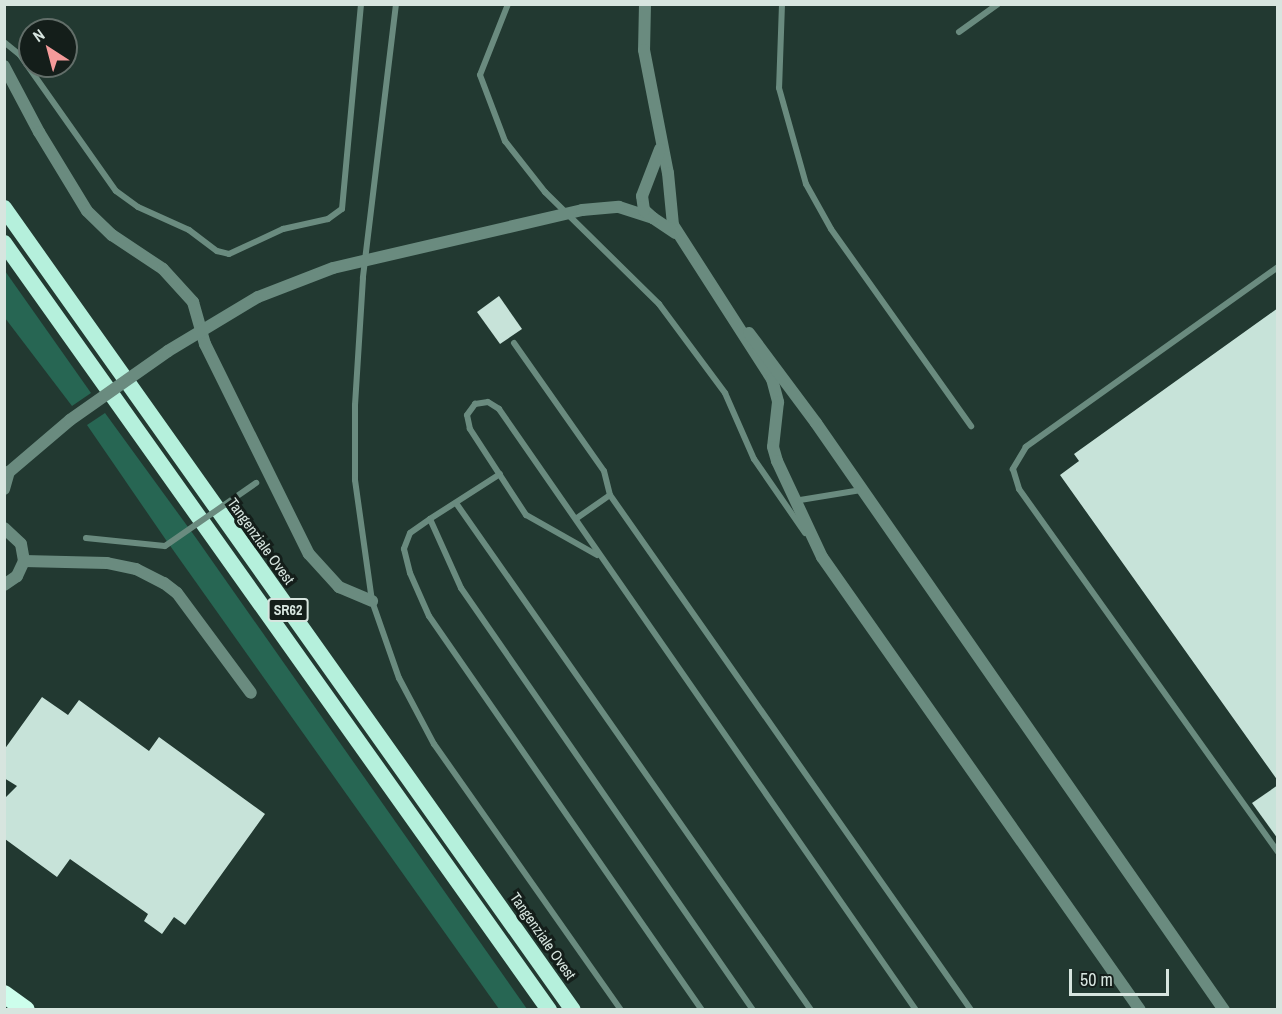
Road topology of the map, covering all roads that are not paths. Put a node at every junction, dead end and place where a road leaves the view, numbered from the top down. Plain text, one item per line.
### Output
1 (361, 4) edge
2 (396, 4) edge
3 (508, 4) edge
4 (645, 4) edge
5 (782, 4) edge
6 (998, 4) edge
7 (959, 32) dead end
8 (4, 42) edge
9 (4, 66) edge
10 (661, 144) junction
11 (4, 208) edge
12 (653, 218) junction
13 (681, 238) junction
14 (4, 243) edge
15 (1278, 267) edge
16 (741, 326) junction
17 (201, 331) junction
18 (514, 342) dead end
19 (971, 426) dead end
20 (500, 474) junction
21 (271, 476) junction
22 (4, 489) edge
23 (861, 490) junction
24 (610, 495) junction
25 (790, 502) junction
26 (456, 503) junction
27 (577, 518) junction
28 (430, 519) junction
29 (4, 528) edge
30 (86, 538) dead end
31 (597, 555) junction
32 (24, 561) junction
33 (4, 585) edge
34 (372, 601) junction
35 (251, 693) dead end
36 (1278, 852) edge
37 (4, 994) edge
38 (26, 1010) edge
39 (549, 1010) edge
40 (573, 1010) edge
41 (621, 1010) edge
42 (702, 1010) edge
43 (753, 1010) edge
44 (811, 1010) edge
45 (916, 1010) edge
46 (970, 1010) edge
47 (1140, 1010) edge
48 (1224, 1010) edge

1 - 8 lane
2 - 34 lane
3 - 25 lane
4 - 10 street
5 - 19 lane
6 - 7 lane
9 - 17 street
10 - 12 street
10 - 13 street
11 - 40 highway, Tangenziale Ovest / SR62
12 - 13 street
12 - 17 street, bridge
13 - 16 street
14 - 39 highway, SR62
15 - 36 lane
16 - 23 street
16 - 25 street
17 - 21 street
17 - 22 street, bridge
18 - 24 lane
20 - 26 lane
20 - 27 lane
20 - 31 lane
21 - 30 lane, bridge
21 - 34 street
23 - 25 lane
23 - 48 street
24 - 27 lane
24 - 46 lane
25 - 47 street
26 - 28 lane
26 - 44 lane
27 - 31 lane
28 - 42 lane
28 - 43 lane
29 - 32 street
31 - 45 lane
32 - 33 street
32 - 35 street
34 - 41 lane
37 - 38 highway

